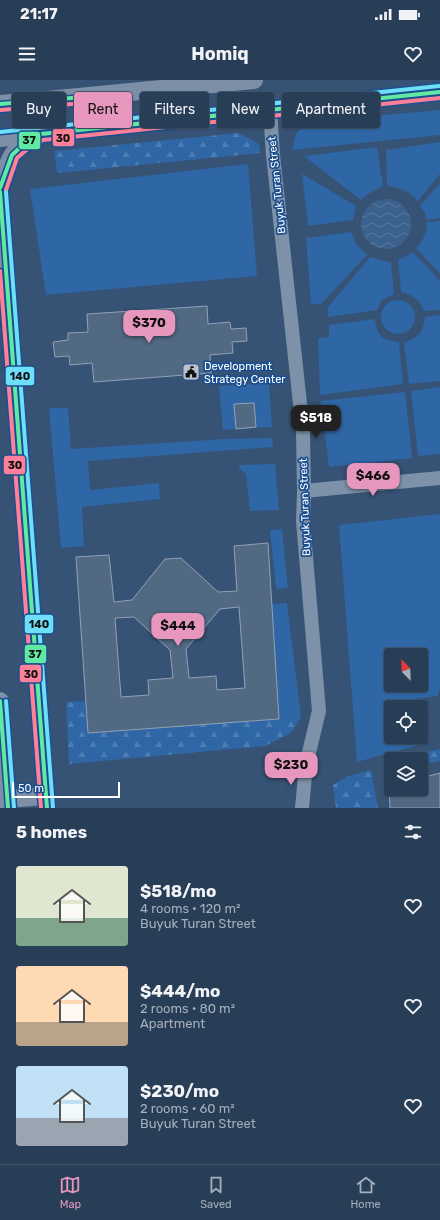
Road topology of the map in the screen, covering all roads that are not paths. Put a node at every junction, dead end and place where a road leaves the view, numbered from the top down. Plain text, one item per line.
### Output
1 (254, 80) edge
2 (228, 81) edge
3 (440, 92) edge
4 (0, 104) edge
5 (274, 110) edge
6 (217, 116) edge
7 (271, 128) edge
8 (40, 134) junction
9 (0, 138) edge
10 (0, 188) edge
11 (0, 192) edge
12 (440, 478) edge
13 (304, 491) junction
14 (0, 701) edge
15 (46, 802) edge
16 (7, 804) edge
17 (302, 808) edge

1 - 2 main road
2 - 4 main road
3 - 5 main road
6 - 8 main road
7 - 13 street, Buyuk Turan Street
8 - 9 main road
8 - 10 main road
11 - 15 main road
12 - 13 street
13 - 17 street, Buyuk Turan Street
14 - 16 main road
15 - 16 main road

